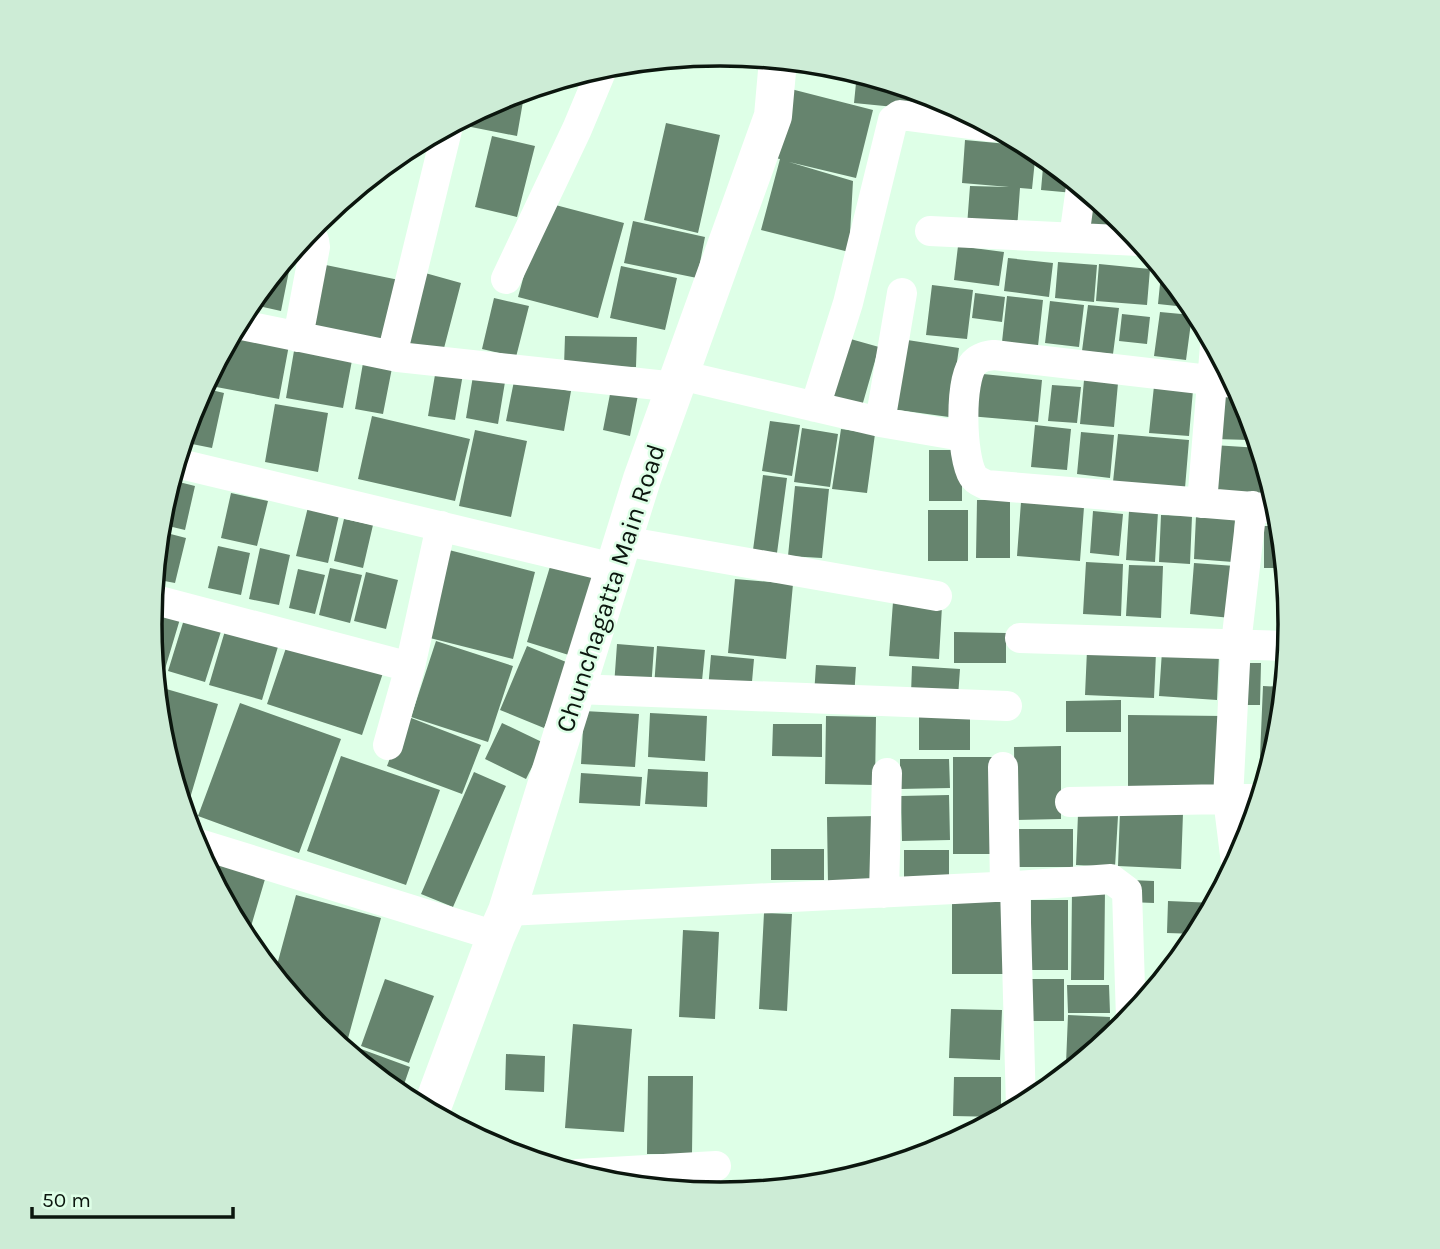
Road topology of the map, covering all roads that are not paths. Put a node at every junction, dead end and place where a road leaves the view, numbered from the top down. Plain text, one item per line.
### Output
1 (777, 70) edge
2 (597, 81) edge
3 (966, 124) edge
4 (445, 139) edge
5 (1079, 198) edge
6 (930, 231) dead end
7 (1074, 238) junction
8 (1125, 240) edge
9 (314, 242) edge
10 (506, 279) dead end
11 (902, 293) dead end
12 (248, 326) edge
13 (298, 337) junction
14 (392, 355) junction
15 (678, 381) junction
16 (1223, 383) edge
17 (815, 407) junction
18 (880, 422) junction
19 (962, 436) junction
20 (186, 465) edge
21 (1202, 503) junction
22 (1265, 508) edge
23 (441, 526) junction
24 (619, 554) junction
25 (937, 596) dead end
26 (163, 602) edge
27 (1020, 638) dead end
28 (1236, 644) junction
29 (1277, 646) edge
30 (410, 667) junction
31 (577, 689) junction
32 (1007, 706) dead end
33 (388, 745) dead end
34 (1003, 767) dead end
35 (887, 773) dead end
36 (1228, 799) junction
37 (1250, 799) edge
38 (1070, 802) dead end
39 (1234, 843) edge
40 (208, 846) edge
41 (1010, 886) junction
42 (884, 893) junction
43 (501, 923) junction
44 (1131, 1002) edge
45 (1020, 1094) edge
46 (434, 1103) edge
47 (716, 1166) dead end
48 (611, 1172) edge

1 - 15 street, Chunchagatta Main Road
2 - 10 street
3 - 17 street
4 - 14 street
5 - 7 street
6 - 7 street
7 - 8 street
9 - 13 street
11 - 18 street
12 - 13 street
13 - 14 street
14 - 15 street
15 - 17 street
15 - 24 street, Chunchagatta Main Road
16 - 19 street
16 - 21 street
17 - 18 street
18 - 19 street
19 - 21 street
20 - 23 street
21 - 22 street
22 - 28 street
23 - 24 street
23 - 30 street
24 - 25 street
24 - 31 street, Chunchagatta Main Road
26 - 30 street
27 - 28 street
28 - 29 street
28 - 36 street
30 - 33 street
31 - 32 street
31 - 43 street, Chunchagatta Main Road
34 - 41 street
35 - 42 street
36 - 37 street
36 - 38 street
36 - 39 street
40 - 43 street
41 - 42 street
41 - 44 street
41 - 45 street
42 - 43 street
43 - 46 street, Chunchagatta Main Road
47 - 48 street

